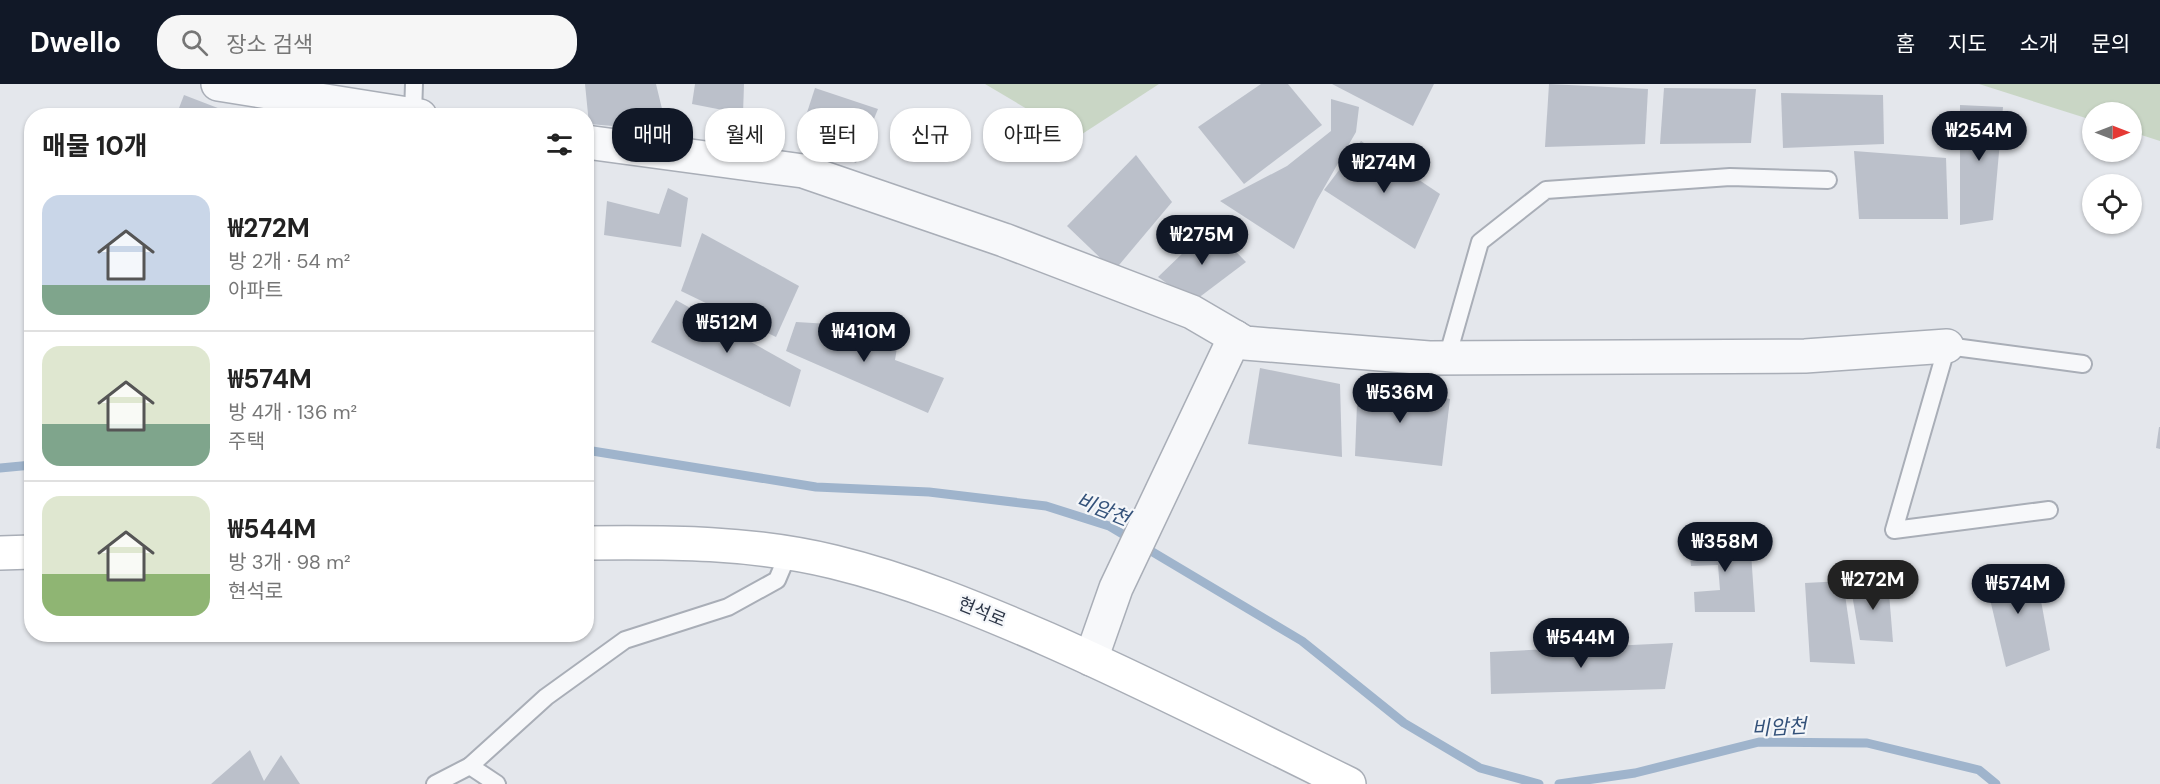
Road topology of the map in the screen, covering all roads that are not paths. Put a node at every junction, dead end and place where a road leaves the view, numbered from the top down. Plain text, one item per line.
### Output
1 (218, 84) edge
2 (415, 105) edge
3 (594, 143) edge
4 (1828, 180) dead end
5 (1235, 337) junction
6 (1947, 346) junction
7 (1447, 358) junction
8 (2083, 364) dead end
9 (2049, 510) dead end
10 (594, 543) edge
11 (24, 552) edge
12 (0, 553) edge
13 (788, 554) junction
14 (1091, 659) junction
15 (470, 766) junction
16 (435, 784) edge
17 (497, 784) edge
18 (1349, 784) edge

1 - 2 street
3 - 5 street
4 - 7 lane
5 - 7 street
5 - 14 street
6 - 7 street
6 - 8 lane
6 - 9 lane
10 - 13 street, 현석로
11 - 12 street
13 - 14 street, 현석로
13 - 15 lane
14 - 18 street, 현석로
15 - 16 lane
15 - 17 lane

